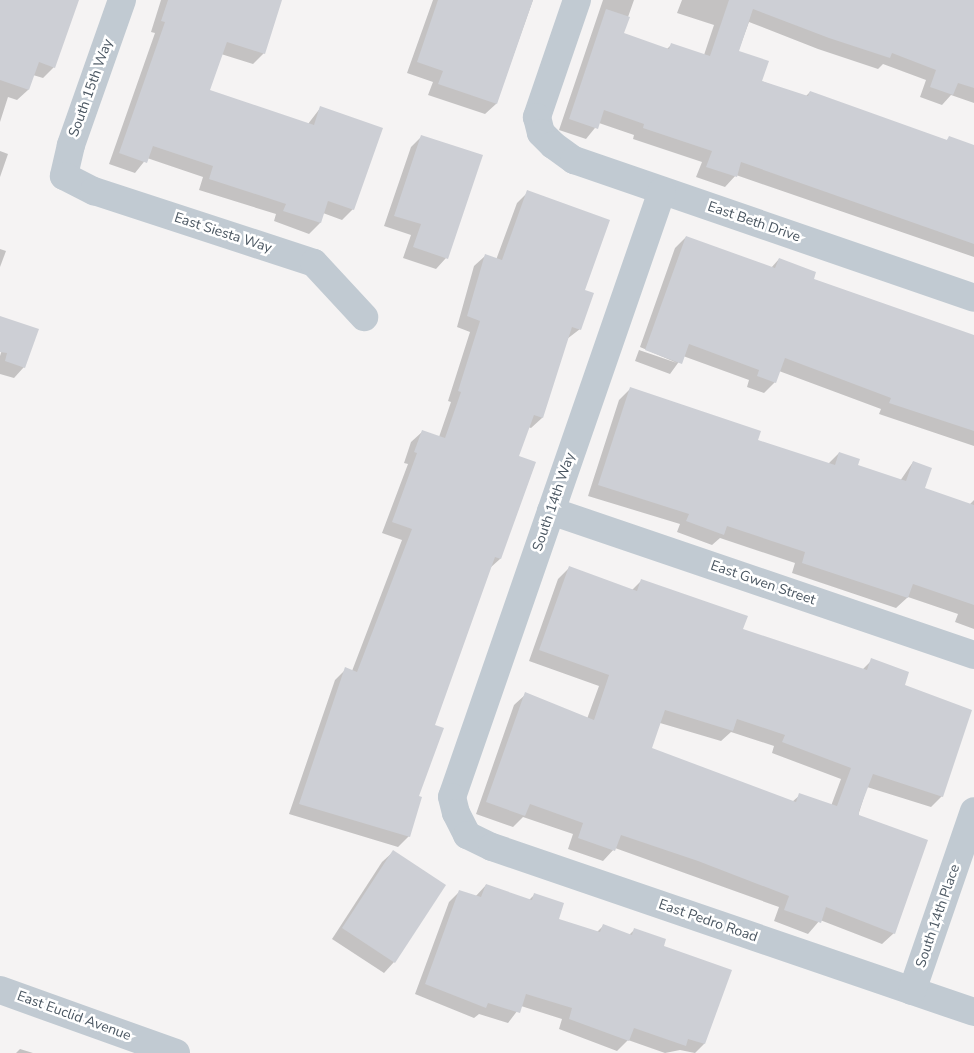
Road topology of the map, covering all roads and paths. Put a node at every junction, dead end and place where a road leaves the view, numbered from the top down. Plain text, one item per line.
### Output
1 (122, 0) edge
2 (577, 0) edge
3 (64, 176) joint
4 (662, 191) junction
5 (974, 298) edge
6 (364, 317) dead end
7 (551, 511) junction
8 (974, 655) edge
9 (974, 811) edge
10 (456, 813) joint
11 (0, 990) edge
12 (912, 991) junction
13 (974, 1012) edge
14 (176, 1053) edge

1 - 3 street, South 15th Way
2 - 4 street, East Beth Drive
3 - 6 street, East Siesta Way
4 - 5 street, East Beth Drive
4 - 7 street, South 14th Way
7 - 8 street, East Gwen Street
7 - 10 street, South 14th Way
9 - 12 street, South 14th Place
10 - 12 street, East Pedro Road
11 - 14 street, East Euclid Avenue
12 - 13 street, East Pedro Road

